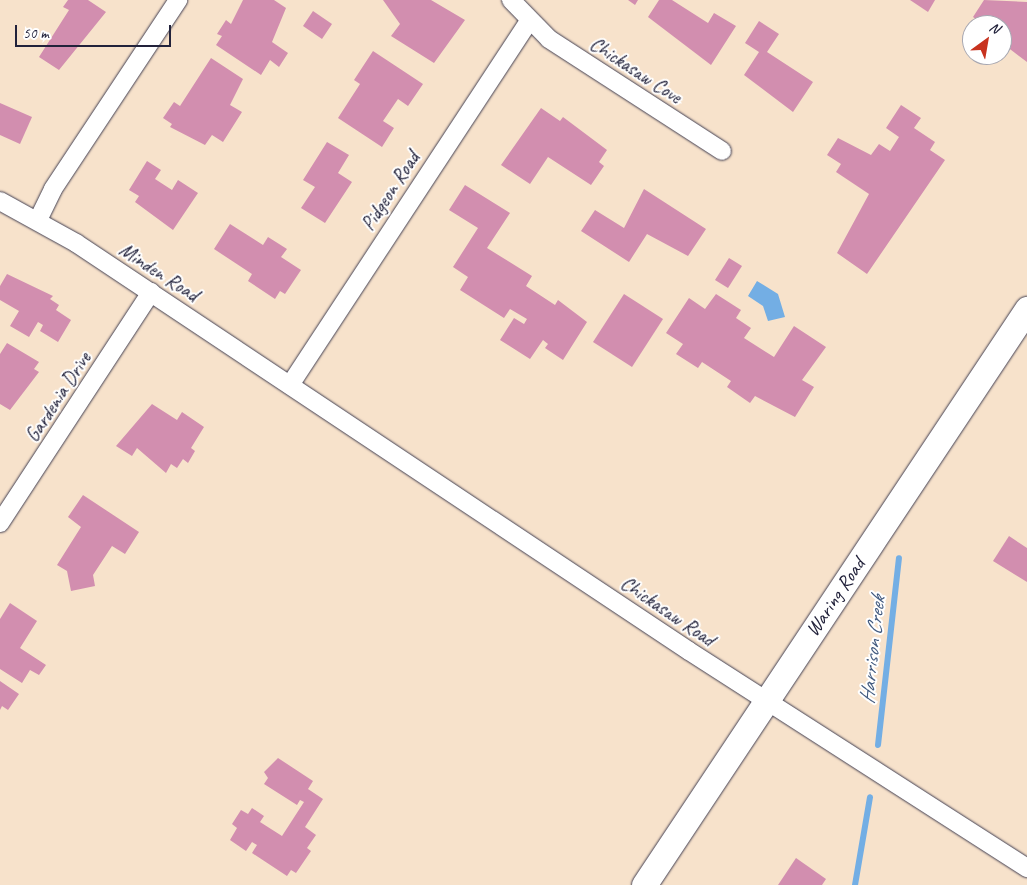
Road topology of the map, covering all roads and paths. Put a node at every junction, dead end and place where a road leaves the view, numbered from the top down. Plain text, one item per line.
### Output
1 (178, 0) edge
2 (511, 0) edge
3 (528, 22) junction
4 (722, 151) dead end
5 (0, 201) edge
6 (38, 220) junction
7 (151, 292) junction
8 (1027, 309) edge
9 (290, 385) junction
10 (0, 523) edge
11 (766, 701) junction
12 (1027, 868) edge
13 (644, 885) edge

1 - 6 street
2 - 3 street
3 - 4 street, Chickasaw Cove
3 - 9 street, Pidgeon Road
5 - 6 street, Minden Road
6 - 7 street, Minden Road
7 - 9 street, Minden Road
7 - 10 street, Gardenia Drive
8 - 11 main road, Waring Road
9 - 11 street, Chickasaw Road
11 - 12 street, Chickasaw Road
11 - 13 main road, Waring Road

